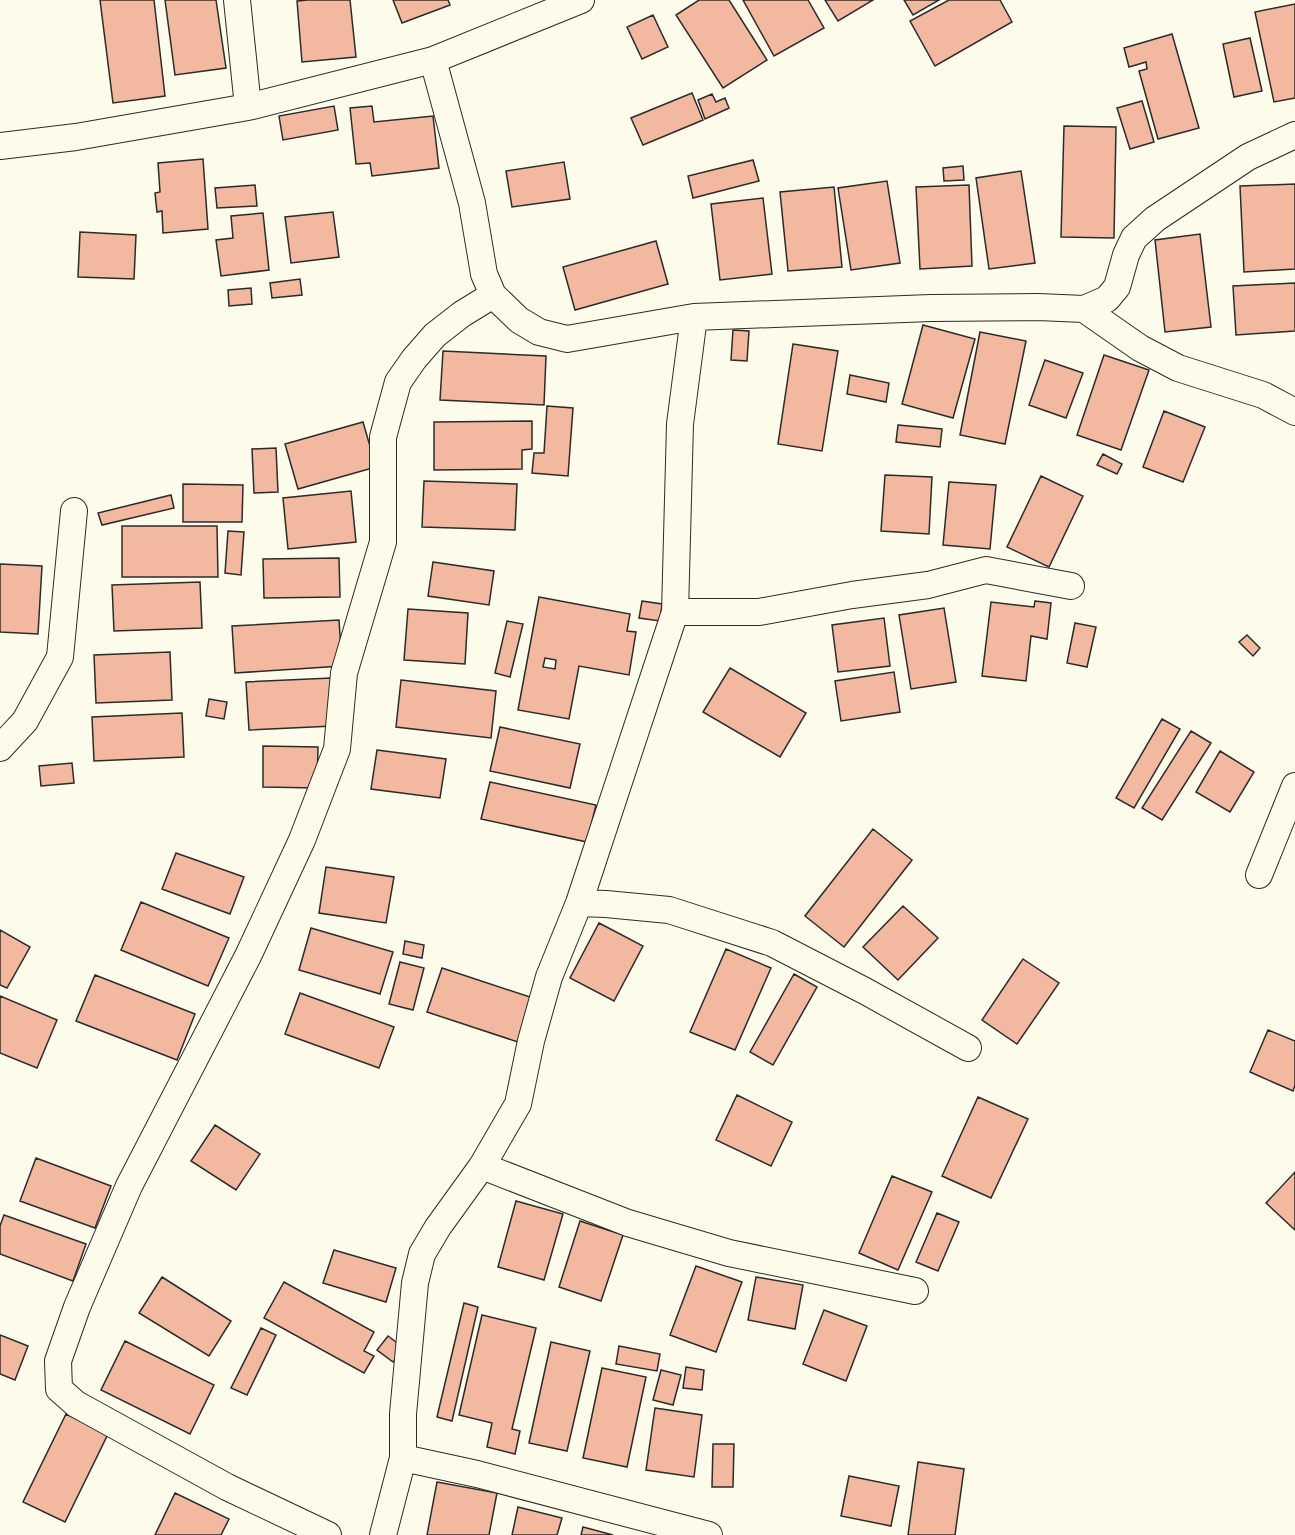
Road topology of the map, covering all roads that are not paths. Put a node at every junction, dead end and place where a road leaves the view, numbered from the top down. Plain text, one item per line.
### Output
1 (237, 0) edge
2 (581, 0) edge
3 (433, 60) junction
4 (248, 108) junction
5 (1295, 135) edge
6 (0, 146) edge
7 (493, 295) junction
8 (1084, 309) junction
9 (694, 317) junction
10 (1295, 412) edge
11 (74, 511) dead end
12 (1071, 586) dead end
13 (675, 612) junction
14 (0, 748) edge
15 (1295, 786) edge
16 (1259, 875) dead end
17 (579, 903) junction
18 (968, 1048) dead end
19 (482, 1166) junction
20 (915, 1291) dead end
21 (403, 1458) junction
22 (328, 1535) edge
23 (383, 1535) edge
24 (709, 1535) edge

1 - 4 street
2 - 3 street
3 - 4 street
3 - 7 street
4 - 6 street
5 - 8 street
7 - 9 street
7 - 22 street
8 - 9 street
8 - 10 street
9 - 13 street
11 - 14 street
12 - 13 street
13 - 17 street
15 - 16 street
17 - 18 street
17 - 19 street
19 - 20 street
19 - 21 street
21 - 23 street
21 - 24 street

